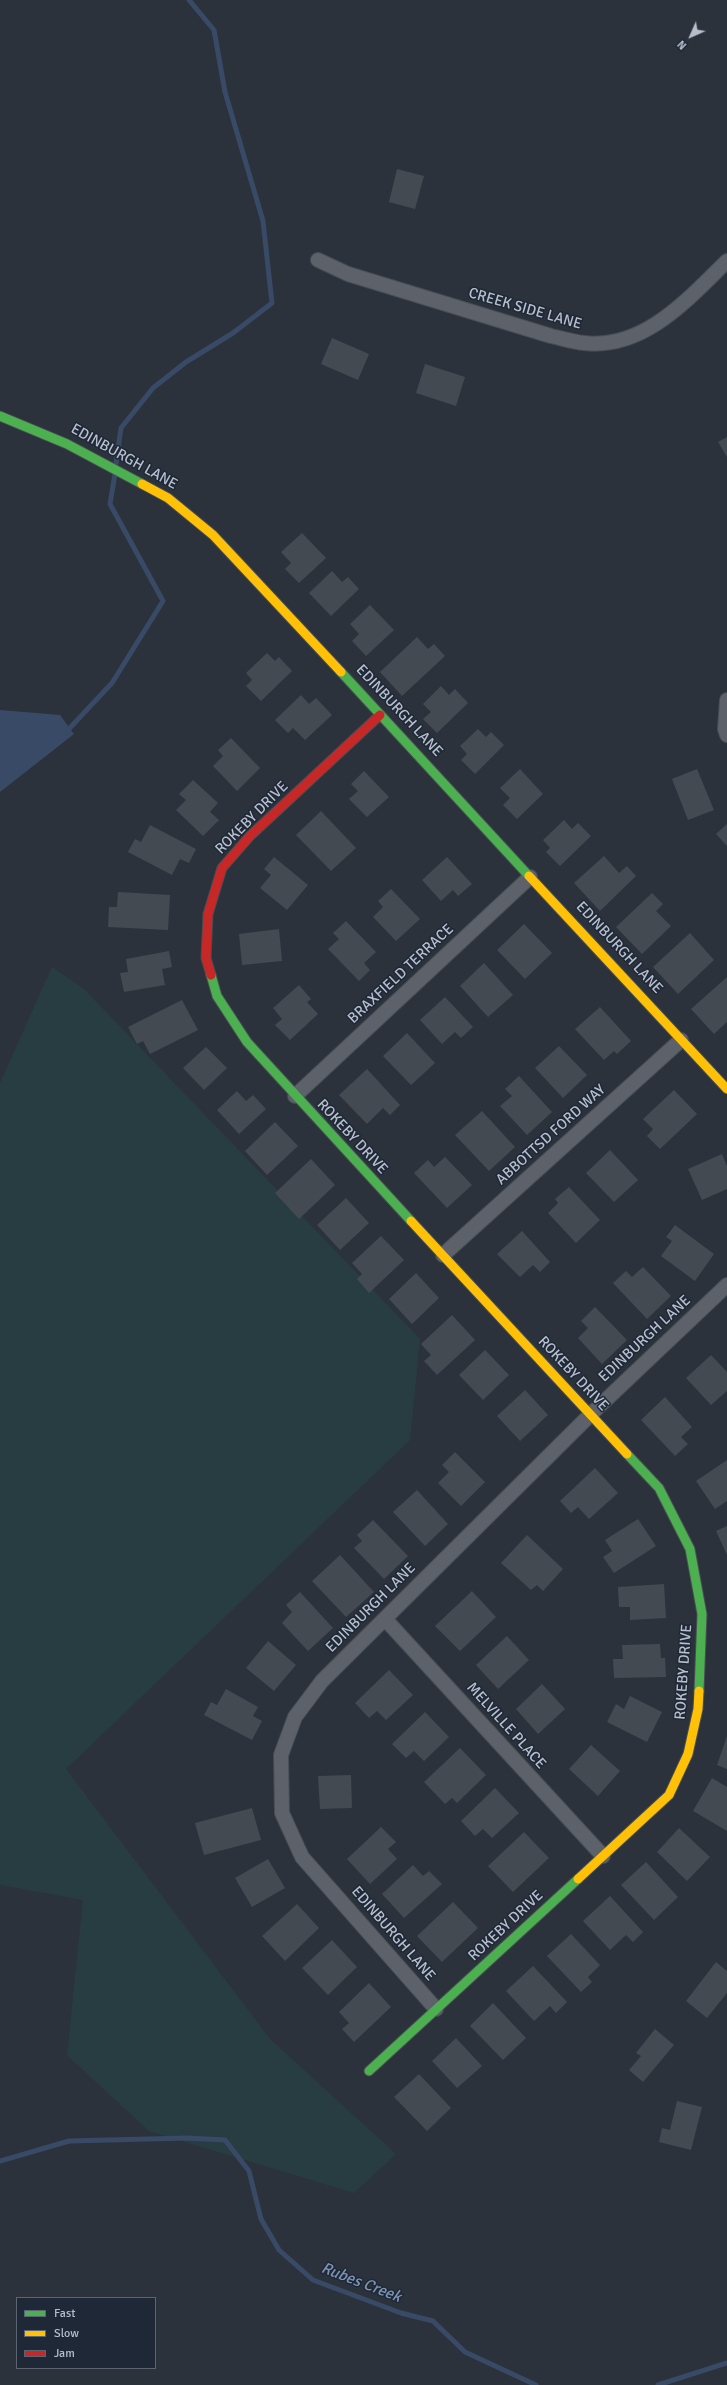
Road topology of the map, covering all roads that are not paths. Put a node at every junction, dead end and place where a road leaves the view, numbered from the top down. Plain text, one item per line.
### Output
1 (318, 260) dead end
2 (727, 261) edge
3 (0, 416) edge
4 (727, 700) edge
5 (380, 715) junction
6 (727, 735) edge
7 (530, 877) junction
8 (681, 1040) junction
9 (727, 1089) edge
10 (295, 1096) junction
11 (443, 1255) junction
12 (727, 1284) edge
13 (591, 1414) junction
14 (385, 1618) junction
15 (603, 1856) junction
16 (436, 2009) junction
17 (369, 2071) dead end

1 - 2 street, CREEK SIDE LANE
3 - 5 street, EDINBURGH LANE
4 - 6 street
5 - 7 street, EDINBURGH LANE
5 - 10 street, ROKEBY DRIVE
7 - 8 street, EDINBURGH LANE
7 - 10 street, BRAXFIELD TERRACE
8 - 9 street, EDINBURGH LANE
8 - 11 street, ABBOTTSD FORD WAY
10 - 11 street, ROKEBY DRIVE
11 - 13 street, ROKEBY DRIVE
12 - 13 street, EDINBURGH LANE
13 - 14 street, EDINBURGH LANE
13 - 15 street, ROKEBY DRIVE
14 - 15 street, MELVILLE PLACE
14 - 16 street, EDINBURGH LANE
15 - 16 street, ROKEBY DRIVE
16 - 17 street, ROKEBY DRIVE

